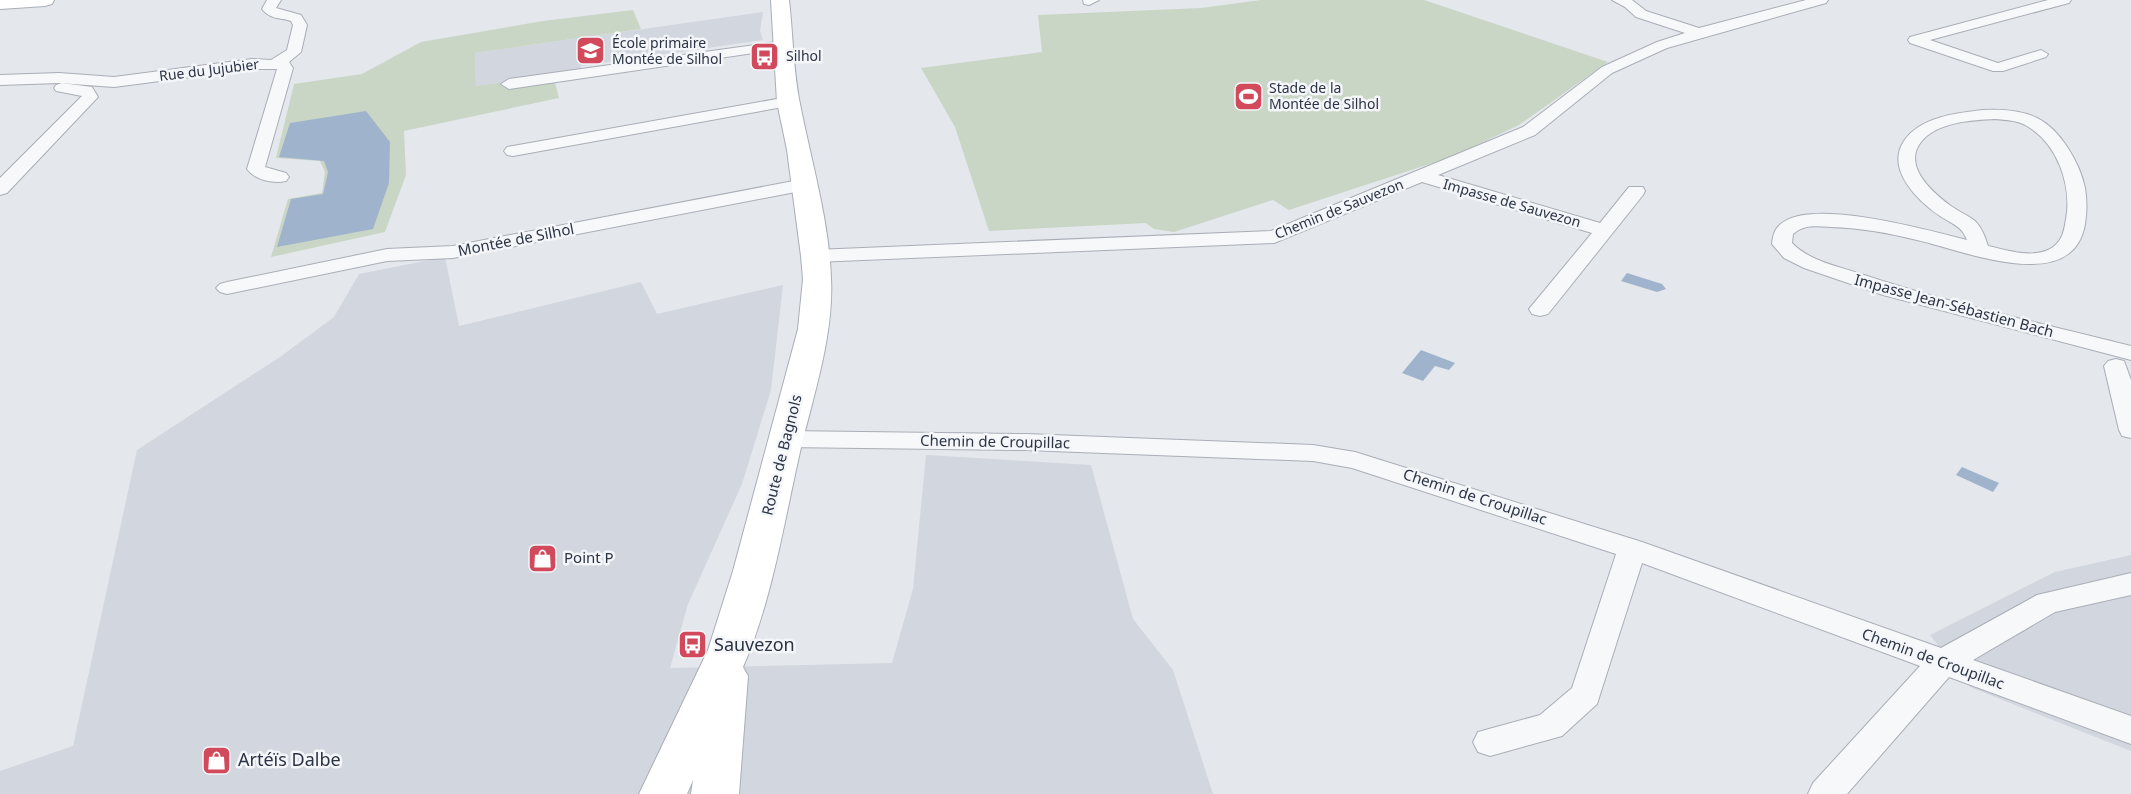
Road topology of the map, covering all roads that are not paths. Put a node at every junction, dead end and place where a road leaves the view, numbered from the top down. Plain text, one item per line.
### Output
1 (45, 0) edge
2 (274, 0) edge
3 (780, 0) edge
4 (1619, 0) edge
5 (1765, 0) edge
6 (1821, 0) edge
7 (2064, 0) edge
8 (0, 3) edge
9 (1790, 9) junction
10 (1699, 33) junction
11 (783, 45) junction
12 (2040, 54) dead end
13 (277, 63) junction
14 (0, 80) edge
15 (509, 84) dead end
16 (0, 91) edge
17 (788, 102) junction
18 (513, 151) dead end
19 (1421, 176) junction
20 (280, 177) dead end
21 (804, 185) junction
22 (0, 189) edge
23 (1636, 191) dead end
24 (1604, 230) junction
25 (1980, 250) junction
26 (815, 256) junction
27 (226, 288) dead end
28 (1540, 309) dead end
29 (2123, 360) edge
30 (2131, 430) edge
31 (785, 439) junction
32 (1632, 549) junction
33 (2131, 584) edge
34 (729, 650) junction
35 (1943, 662) junction
36 (2131, 730) edge
37 (1490, 742) dead end
38 (663, 794) edge
39 (715, 794) edge
40 (1825, 794) edge

1 - 8 main road
2 - 13 street
3 - 11 main road
4 - 10 street
5 - 9 street
6 - 9 street, Chemin de Sauvezon
7 - 12 street
9 - 10 street, Chemin de Sauvezon
10 - 19 street, Chemin de Sauvezon
11 - 15 street
11 - 17 main road
13 - 14 street, Rue du Jujubier
13 - 20 street, Rue du Jujubier
16 - 22 street
17 - 18 street
17 - 21 main road
19 - 24 street, Impasse de Sauvezon
19 - 26 street, Chemin de Sauvezon
21 - 26 main road
21 - 27 street, Montée de Silhol
23 - 24 street, Impasse de Sauvezon
24 - 28 street, Impasse de Sauvezon
25 - 25 street, Impasse Jean-Sébastien Bach
25 - 29 street, Impasse Jean-Sébastien Bach
26 - 31 main road, Route de Bagnols
29 - 30 street
31 - 32 street, Chemin de Croupillac
31 - 34 main road, Route de Bagnols
32 - 35 street, Chemin de Croupillac
32 - 37 street
33 - 35 street
34 - 38 main road, Route de Bagnols
34 - 39 main road, Route de Bagnols
35 - 36 street, Chemin de Croupillac
35 - 40 street

